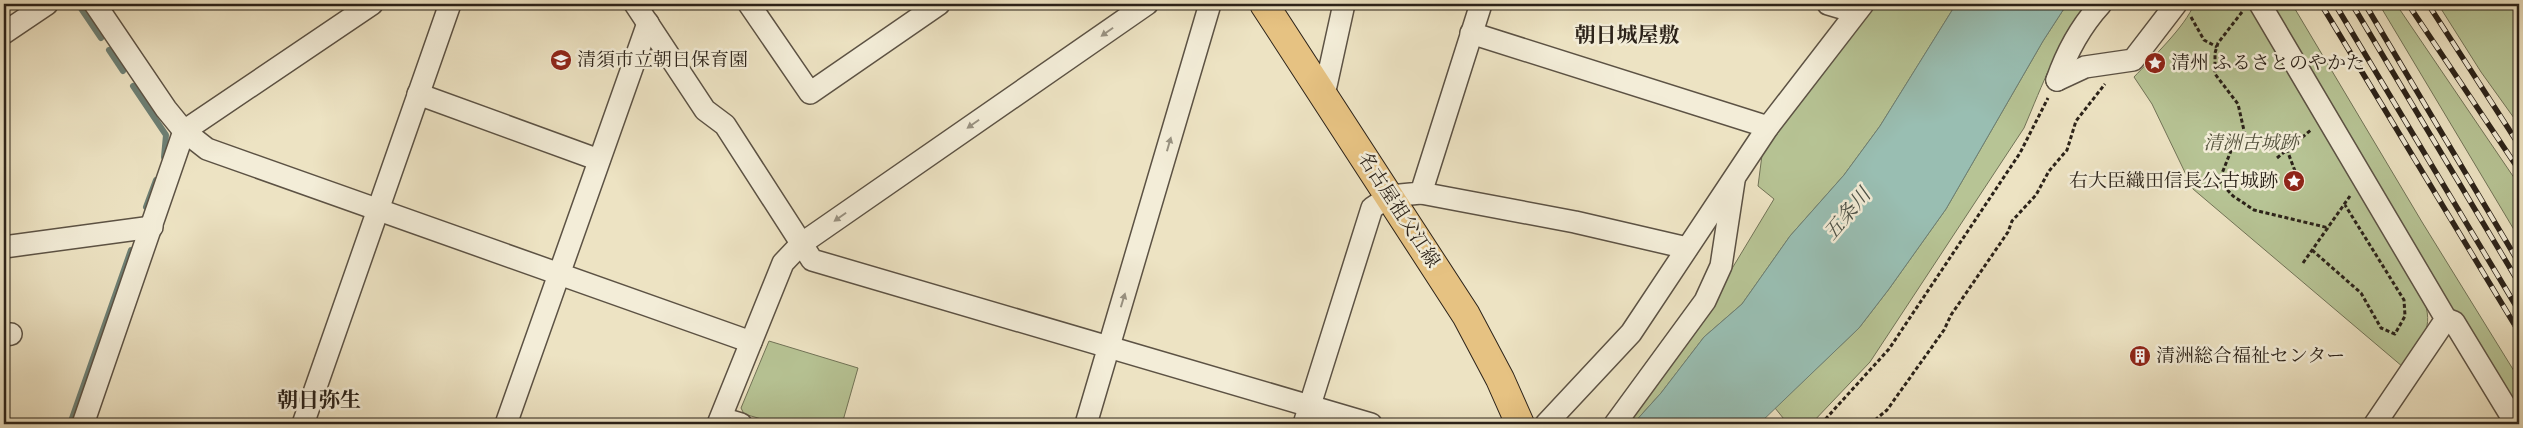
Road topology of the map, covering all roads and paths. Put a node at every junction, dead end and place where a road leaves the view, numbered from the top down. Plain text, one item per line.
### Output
1 (47, 4) edge
2 (95, 4) edge
3 (372, 4) edge
4 (450, 4) edge
5 (635, 4) edge
6 (749, 4) edge
7 (939, 4) edge
8 (1147, 4) edge
9 (1210, 4) edge
10 (1264, 4) edge
11 (1344, 4) edge
12 (1481, 4) edge
13 (1828, 4) edge
14 (2102, 4) edge
15 (1858, 7) edge
16 (2182, 9) edge
17 (2255, 10) edge
18 (648, 23) junction
19 (4, 33) edge
20 (1471, 33) junction
21 (2217, 47) junction
22 (2101, 65) junction
23 (2057, 80) junction
24 (418, 94) junction
25 (1324, 94) junction
26 (2316, 126) dead end
27 (1768, 127) junction
28 (184, 131) junction
29 (2245, 136) junction
30 (2287, 150) junction
31 (2277, 158) dead end
32 (599, 160) junction
33 (2296, 171) dead end
34 (1736, 174) junction
35 (2363, 176) junction
36 (1421, 193) junction
37 (1390, 196) junction
38 (2345, 205) junction
39 (378, 210) junction
40 (152, 226) junction
41 (2329, 228) junction
42 (801, 244) junction
43 (4, 247) edge
44 (1687, 248) junction
45 (2312, 250) junction
46 (2303, 263) dead end
47 (559, 274) junction
48 (2446, 319) junction
49 (751, 342) junction
50 (1109, 346) junction
51 (1307, 414) edge
52 (719, 421) edge
53 (84, 424) edge
54 (303, 424) edge
55 (506, 424) edge
56 (741, 424) edge
57 (1086, 424) edge
58 (1371, 424) edge
59 (1520, 424) edge
60 (1546, 424) edge
61 (1615, 424) edge
62 (1821, 424) edge
63 (1870, 424) edge
64 (2375, 424) edge
65 (2516, 424) edge

1 - 19 street
2 - 28 street
3 - 28 street
4 - 24 street
5 - 18 street
6 - 7 street
8 -> 42 street
50 -> 9 street
10 - 25 main road, 名古屋祖父江線
11 - 25 street
12 - 20 street
13 - 15 street
14 - 23 street
15 - 27 street
16 - 21 path
16 - 22 street
17 - 21 path
17 - 35 street
18 - 32 street
18 - 42 street
20 - 27 street
20 - 36 street
21 - 29 path
22 - 23 street
22 - 63 path
23 - 62 path
24 - 32 street
24 - 39 street
25 - 37 main road, 名古屋祖父江線
26 - 30 path
27 - 34 street
28 - 39 street
28 - 40 street
29 - 30 path
29 - 41 path
30 - 31 path
30 - 33 path
32 - 47 street
34 - 44 street
34 - 61 street
35 - 38 path
35 - 48 street
36 - 37 street
36 - 44 street
37 - 51 street
37 - 59 main road, 名古屋祖父江線
38 - 41 path
38 - 45 path
39 - 47 street
39 - 54 street
40 - 43 street
40 - 53 street
41 - 45 path
42 - 49 street
42 - 50 street
44 - 60 street
45 - 46 path
47 - 49 street
47 - 55 street
48 - 64 street
48 - 65 street
49 - 52 street
50 - 51 street
50 - 57 street
51 - 58 street
52 - 56 street

